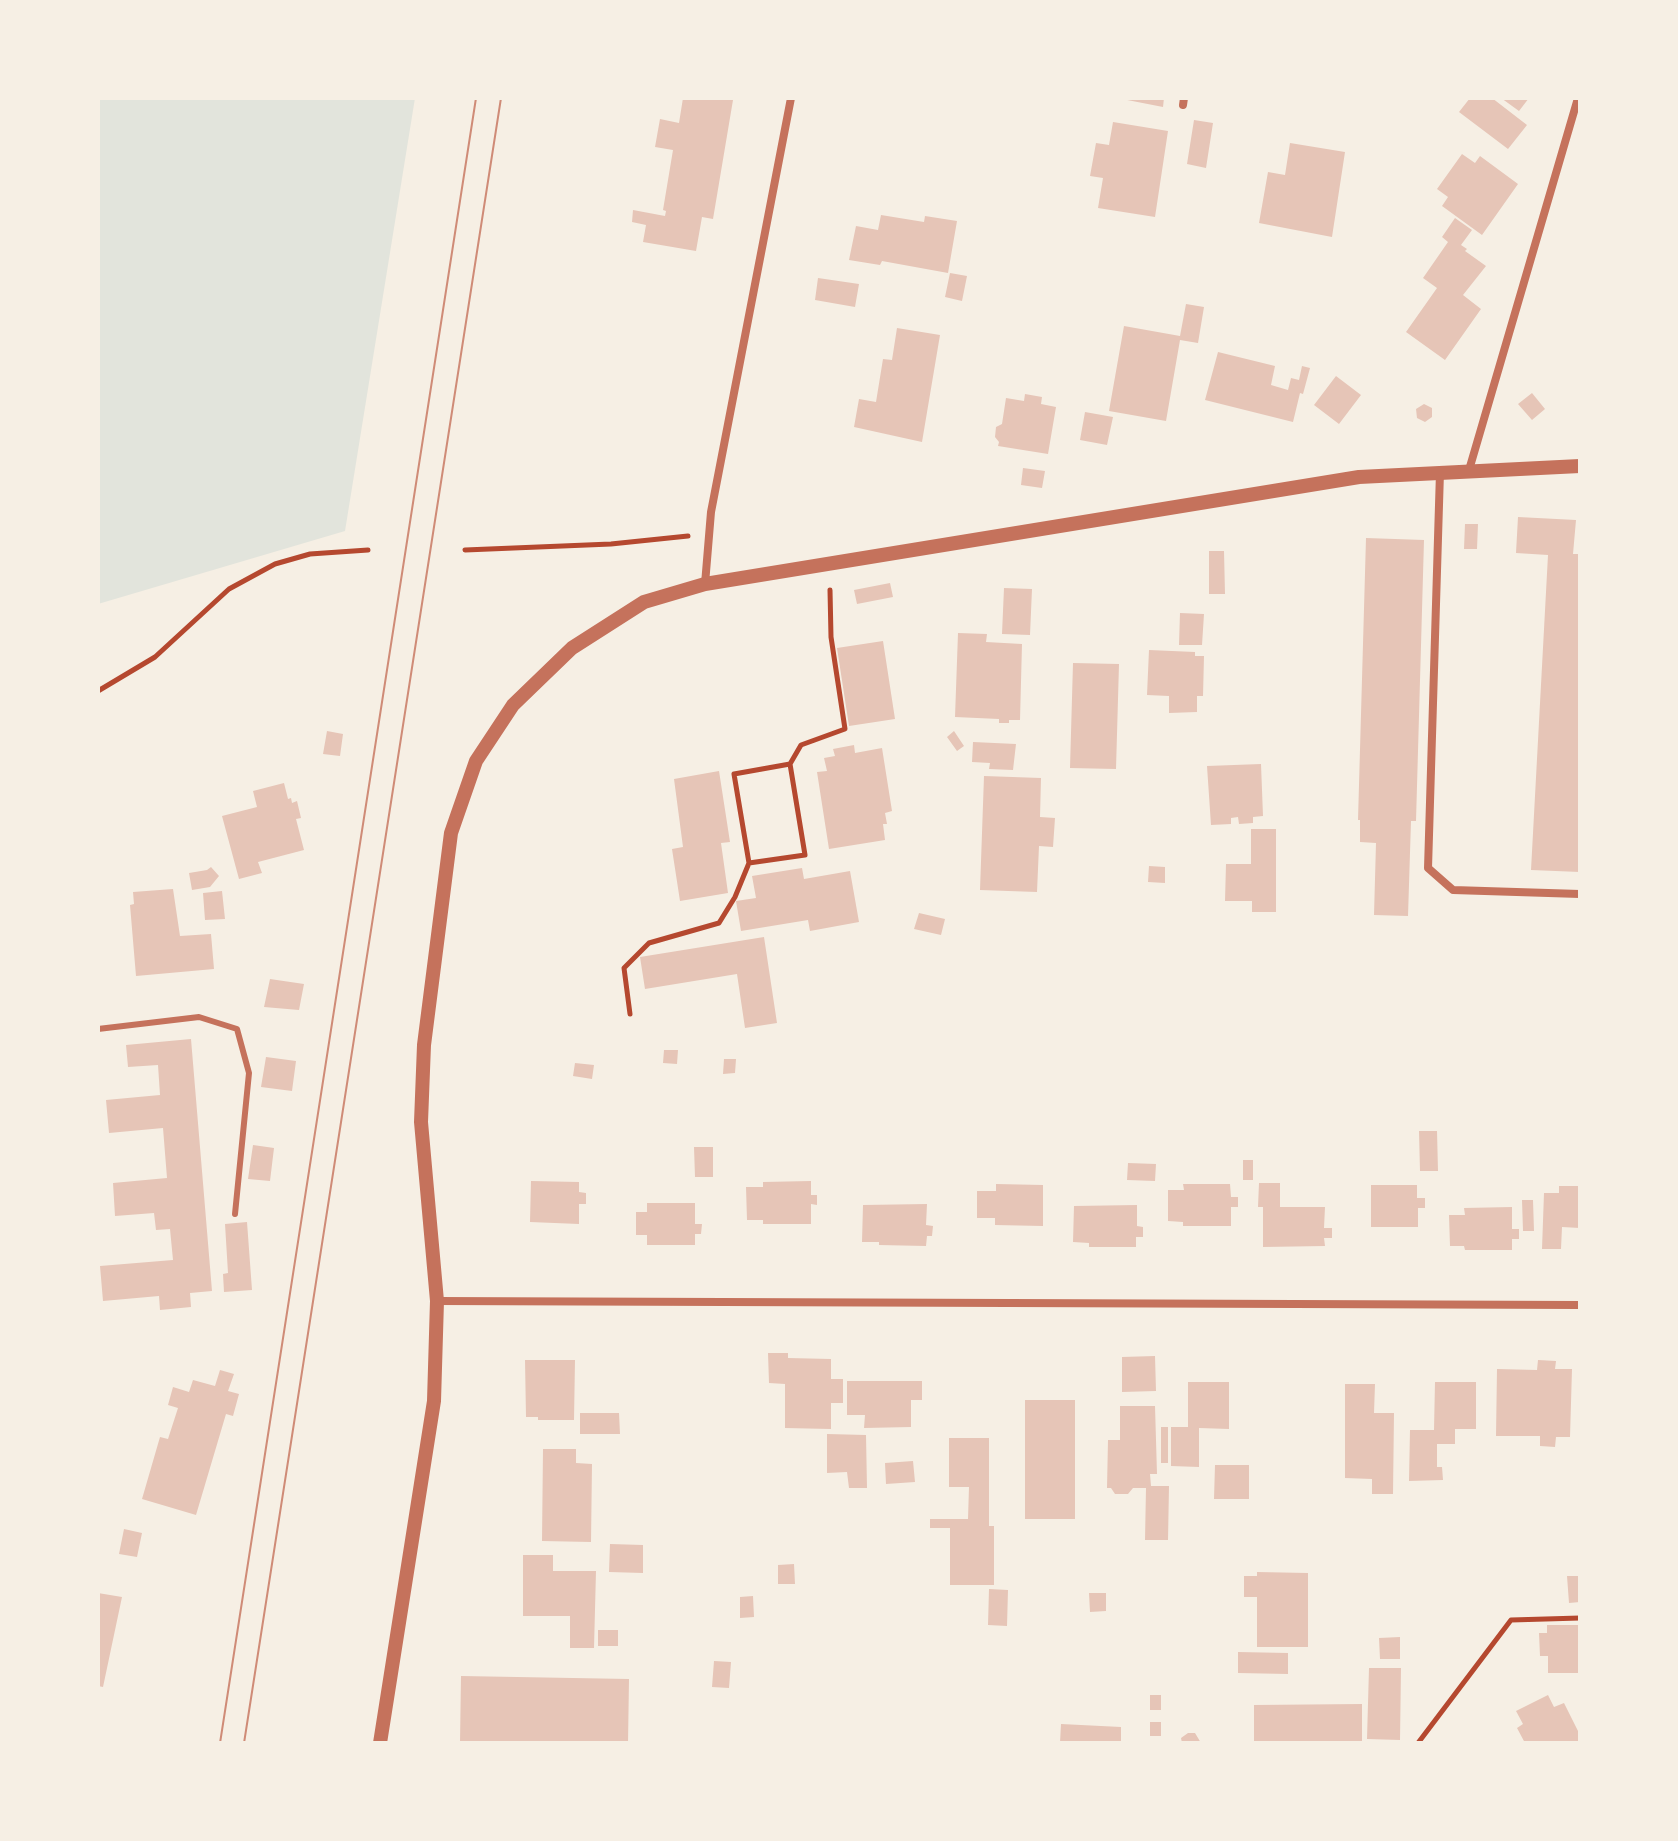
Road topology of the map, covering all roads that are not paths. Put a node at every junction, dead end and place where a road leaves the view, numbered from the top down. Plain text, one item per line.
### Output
1 (791, 98) edge
2 (1578, 98) edge
3 (1580, 466) edge
4 (1469, 470) junction
5 (1440, 472) junction
6 (705, 584) junction
7 (1580, 894) edge
8 (98, 1029) edge
9 (235, 1214) dead end
10 (437, 1301) junction
11 (1580, 1305) edge
12 (380, 1743) edge

1 - 6 street
2 - 4 street
3 - 4 street
4 - 5 street
5 - 6 street
5 - 7 street
6 - 10 street
8 - 9 lane
10 - 11 street
10 - 12 street

